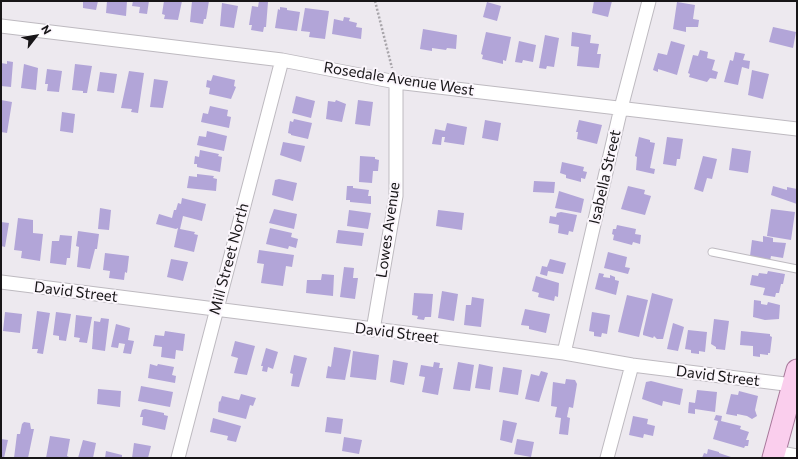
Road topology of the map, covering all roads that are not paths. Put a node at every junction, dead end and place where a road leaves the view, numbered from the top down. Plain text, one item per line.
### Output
1 (649, 1) edge
2 (1, 26) edge
3 (282, 60) junction
4 (396, 82) junction
5 (621, 108) junction
6 (797, 129) edge
7 (712, 252) dead end
8 (797, 269) edge
9 (1, 282) edge
10 (215, 310) junction
11 (373, 330) junction
12 (564, 353) junction
13 (632, 365) junction
14 (795, 377) edge
15 (774, 455) edge
16 (797, 456) edge
17 (178, 458) edge
18 (607, 458) edge

1 - 5 street, Isabella Street
2 - 3 street, Rosedale Avenue West
3 - 4 street, Rosedale Avenue West
3 - 10 street, Mill Street North
4 - 5 street, Rosedale Avenue West
4 - 11 street, Lowes Avenue
5 - 6 street, Rosedale Avenue West
5 - 12 street, Isabella Street
7 - 8 lane
9 - 10 street, David Street
10 - 11 street, David Street
10 - 17 street, Mill Street North
11 - 12 street, David Street
12 - 13 street, David Street
13 - 14 street, David Street
13 - 18 street
14 - 15 main road
15 - 16 street

